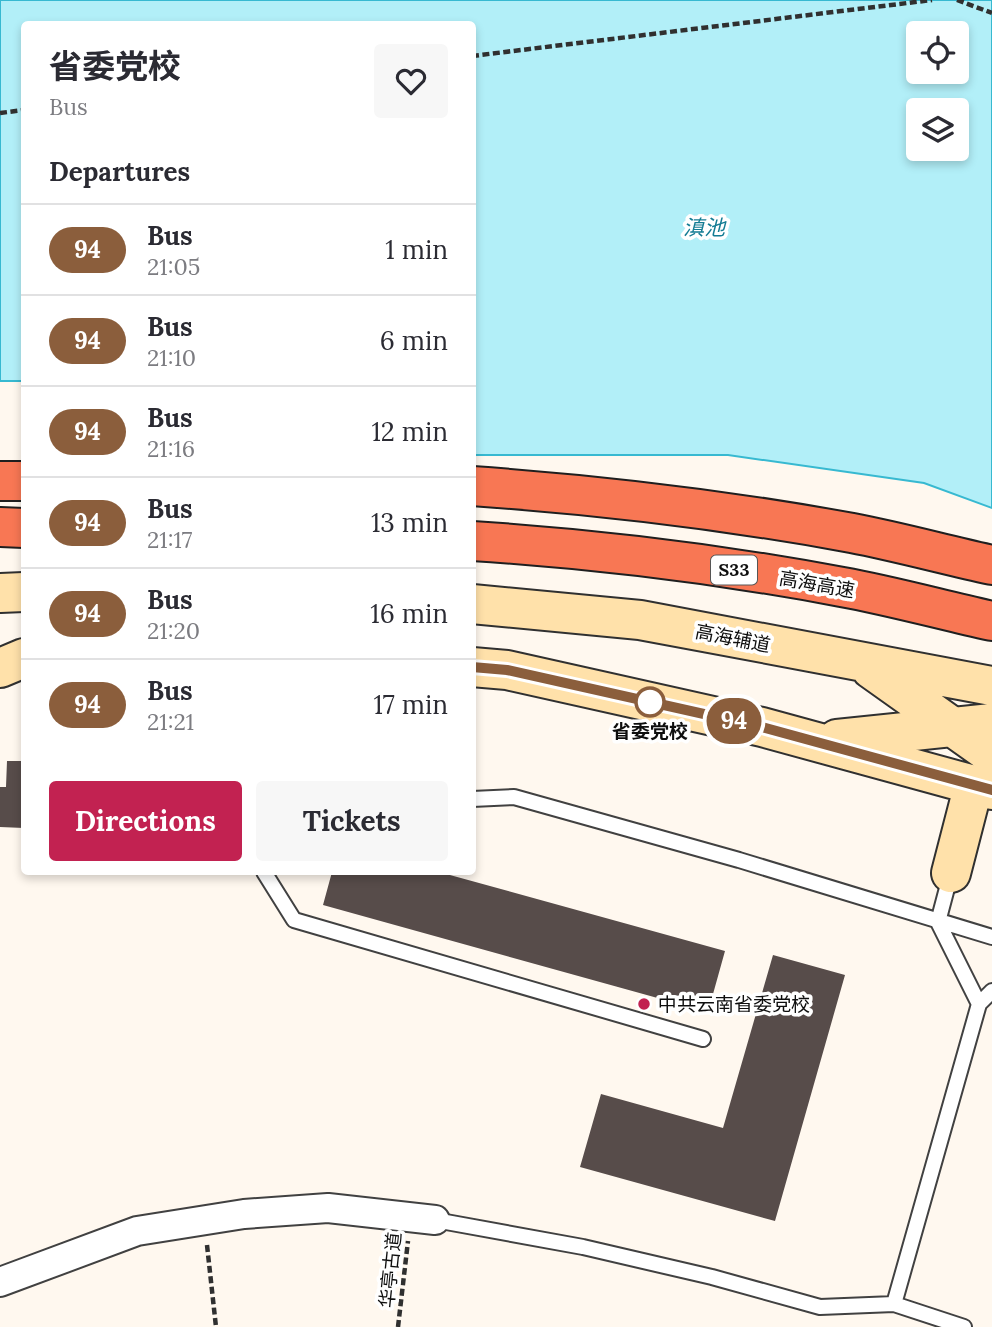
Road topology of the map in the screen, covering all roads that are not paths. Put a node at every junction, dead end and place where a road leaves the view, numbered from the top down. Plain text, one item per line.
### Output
1 (0, 481) edge
2 (21, 481) edge
3 (476, 486) edge
4 (0, 527) edge
5 (21, 528) edge
6 (476, 541) edge
7 (992, 565) edge
8 (21, 592) edge
9 (0, 593) edge
10 (476, 604) edge
11 (992, 621) edge
12 (21, 659) edge
13 (859, 661) junction
14 (476, 667) edge
15 (0, 668) edge
16 (992, 686) edge
17 (992, 723) edge
18 (953, 727) junction
19 (814, 741) junction
20 (986, 776) edge
21 (476, 799) edge
22 (951, 873) joint
23 (266, 875) edge
24 (937, 922) junction
25 (992, 937) edge
26 (992, 991) edge
27 (979, 1003) junction
28 (703, 1039) dead end
29 (423, 1218) joint
30 (0, 1282) edge
31 (894, 1304) junction
32 (964, 1327) edge

1 - 2 highway
3 - 7 highway
4 - 5 highway
6 - 11 highway, 高海高速 / S33
8 - 9 main road
10 - 13 main road, 高海辅道
12 - 15 main road
13 - 16 main road, 高海辅道
13 - 18 main road
14 - 19 main road
17 - 18 main road
18 - 19 main road
18 - 20 main road
19 - 20 main road
20 - 22 main road
21 - 24 lane
22 - 24 lane
23 - 28 lane
24 - 25 lane
24 - 27 lane
26 - 27 lane
27 - 31 lane
29 - 30 street
29 - 31 lane
31 - 32 lane

